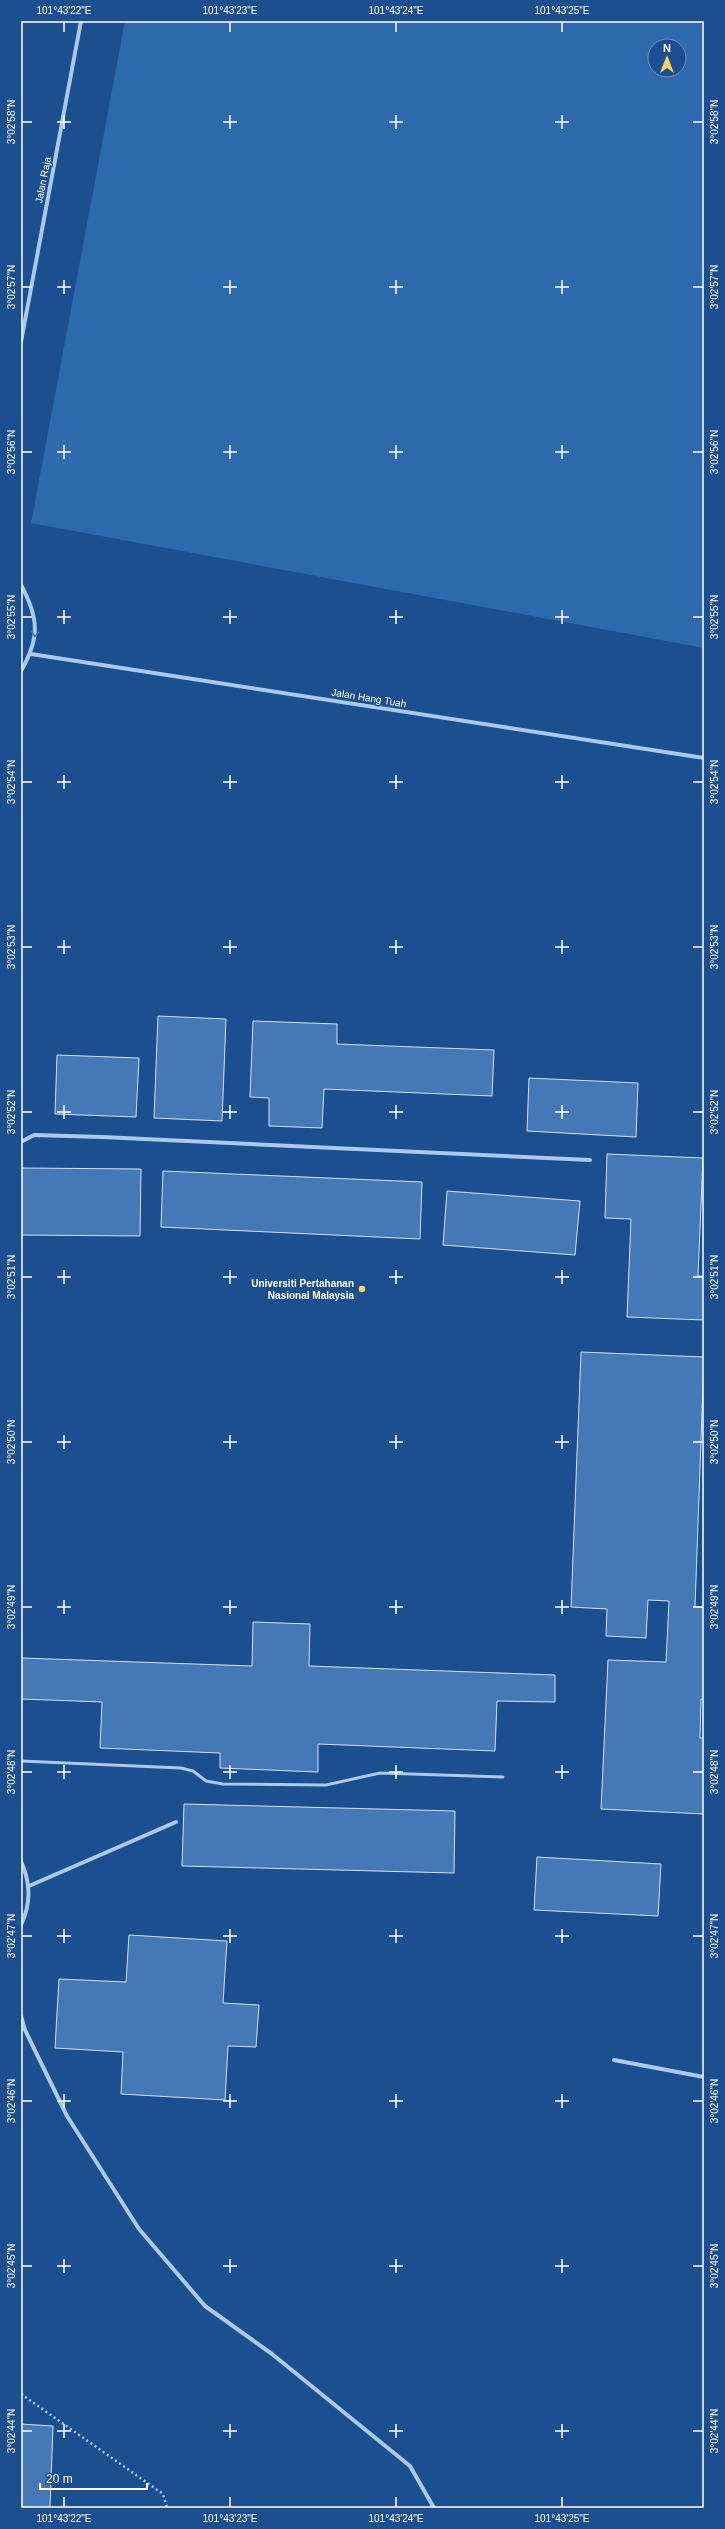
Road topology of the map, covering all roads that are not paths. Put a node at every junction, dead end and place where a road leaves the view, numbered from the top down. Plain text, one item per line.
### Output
1 (81, 21) edge
2 (21, 342) edge
3 (21, 584) edge
4 (31, 654) junction
5 (21, 671) edge
6 (704, 758) edge
7 (21, 1142) edge
8 (590, 1160) dead end
9 (21, 1761) edge
10 (503, 1777) dead end
11 (176, 1822) dead end
12 (21, 1861) edge
13 (29, 1886) junction
14 (21, 1925) edge
15 (21, 2016) edge
16 (614, 2060) dead end
17 (704, 2077) edge
18 (434, 2508) edge

1 - 2 street, Jalan Raja
3 -> 4 street
4 - 5 street
4 - 6 street, Jalan Hang Tuah
7 - 8 street
9 - 10 lane
11 - 13 street
12 - 13 street
13 - 14 street
15 - 18 street
16 - 17 street

